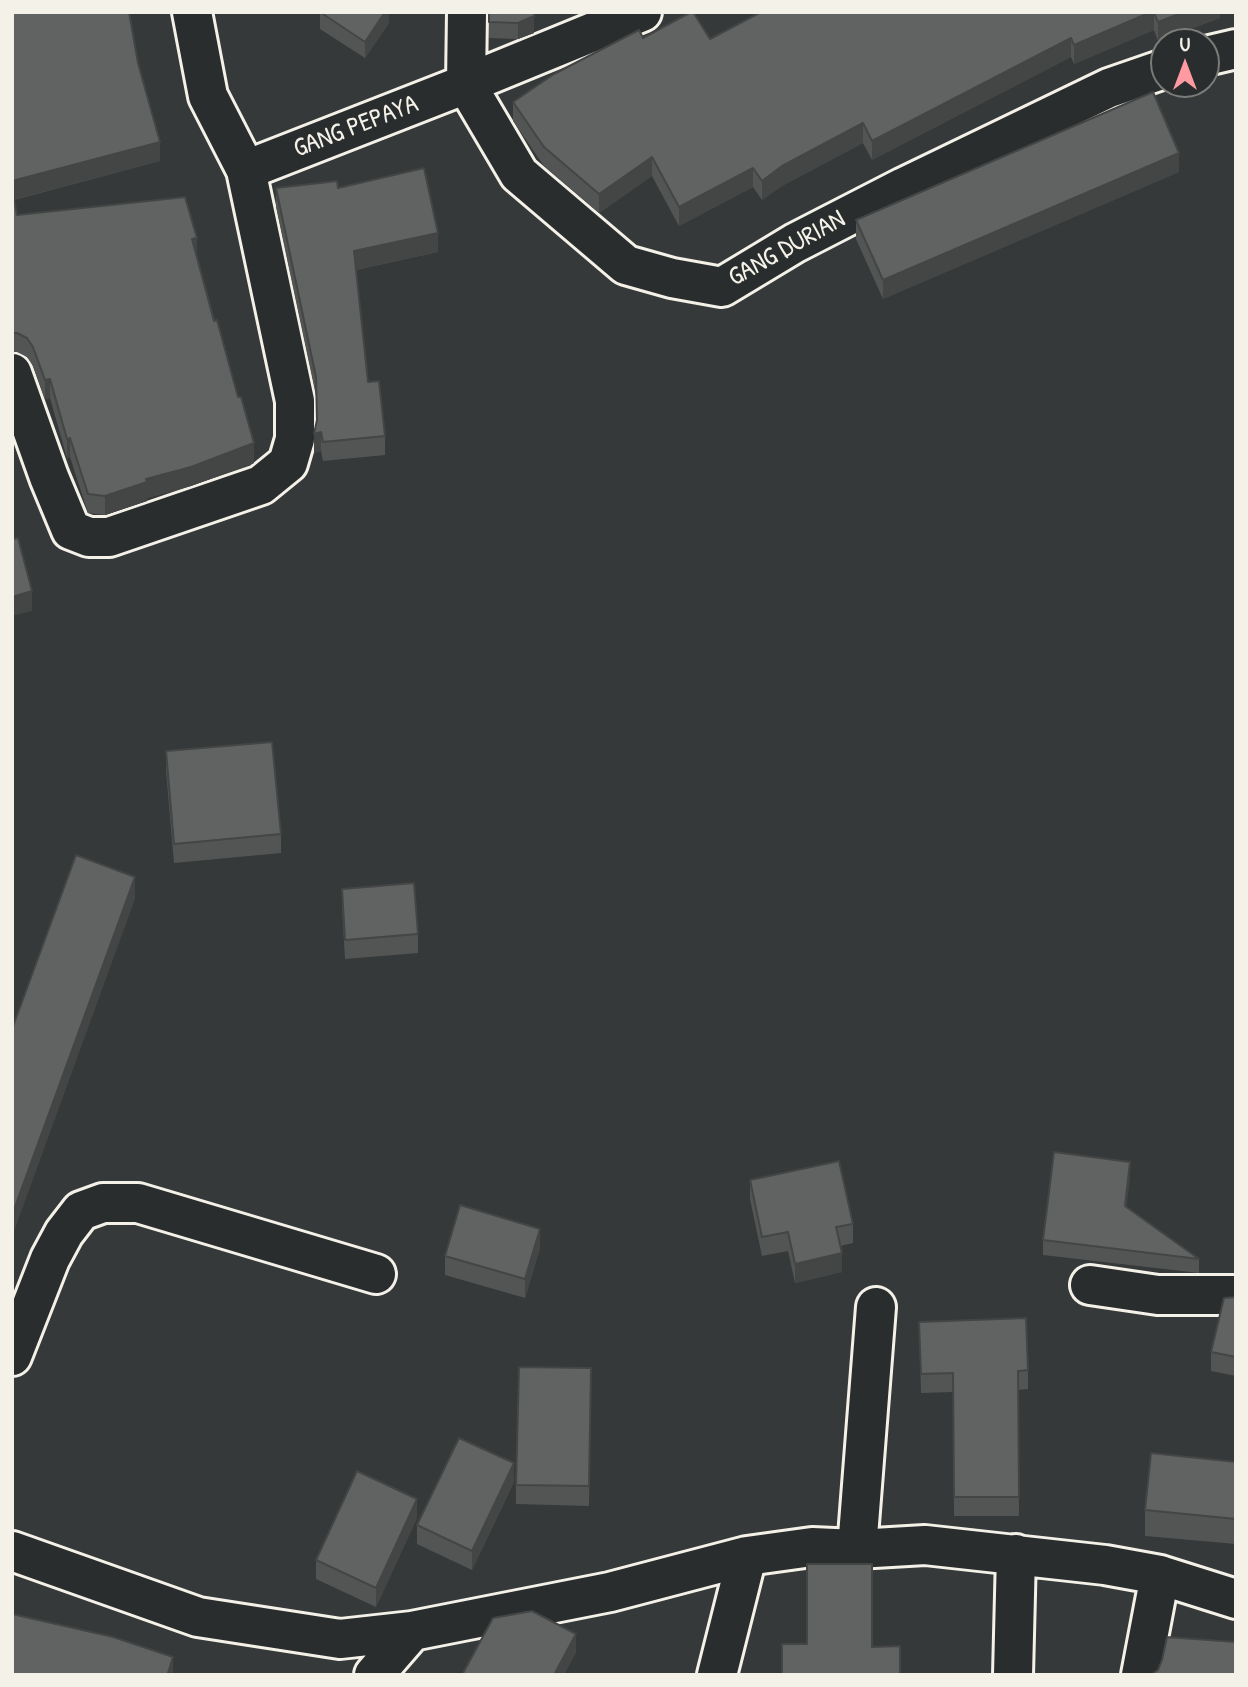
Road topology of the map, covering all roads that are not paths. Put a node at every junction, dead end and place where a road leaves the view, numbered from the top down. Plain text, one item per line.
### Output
1 (192, 12) edge
2 (467, 12) edge
3 (642, 12) edge
4 (1150, 74) edge
5 (466, 84) junction
6 (246, 170) junction
7 (12, 373) edge
8 (376, 1274) dead end
9 (1090, 1286) dead end
10 (1236, 1295) edge
11 (876, 1307) dead end
12 (12, 1356) edge
13 (857, 1549) junction
14 (12, 1551) edge
15 (1016, 1554) junction
16 (747, 1556) junction
17 (1160, 1575) junction
18 (1236, 1599) edge
19 (412, 1632) junction
20 (374, 1675) edge
21 (718, 1675) edge
22 (1013, 1675) edge
23 (1141, 1675) edge

1 - 6 street
2 - 5 street
3 - 5 street, GANG PEPAYA
4 - 5 street, GANG DURIAN
5 - 6 street, GANG PEPAYA
6 - 7 street
8 - 12 street
9 - 10 street
11 - 13 street
13 - 15 street
13 - 16 street
14 - 19 street
15 - 17 street
15 - 22 street
16 - 19 street
16 - 21 street
17 - 18 street
17 - 23 street
19 - 20 street

